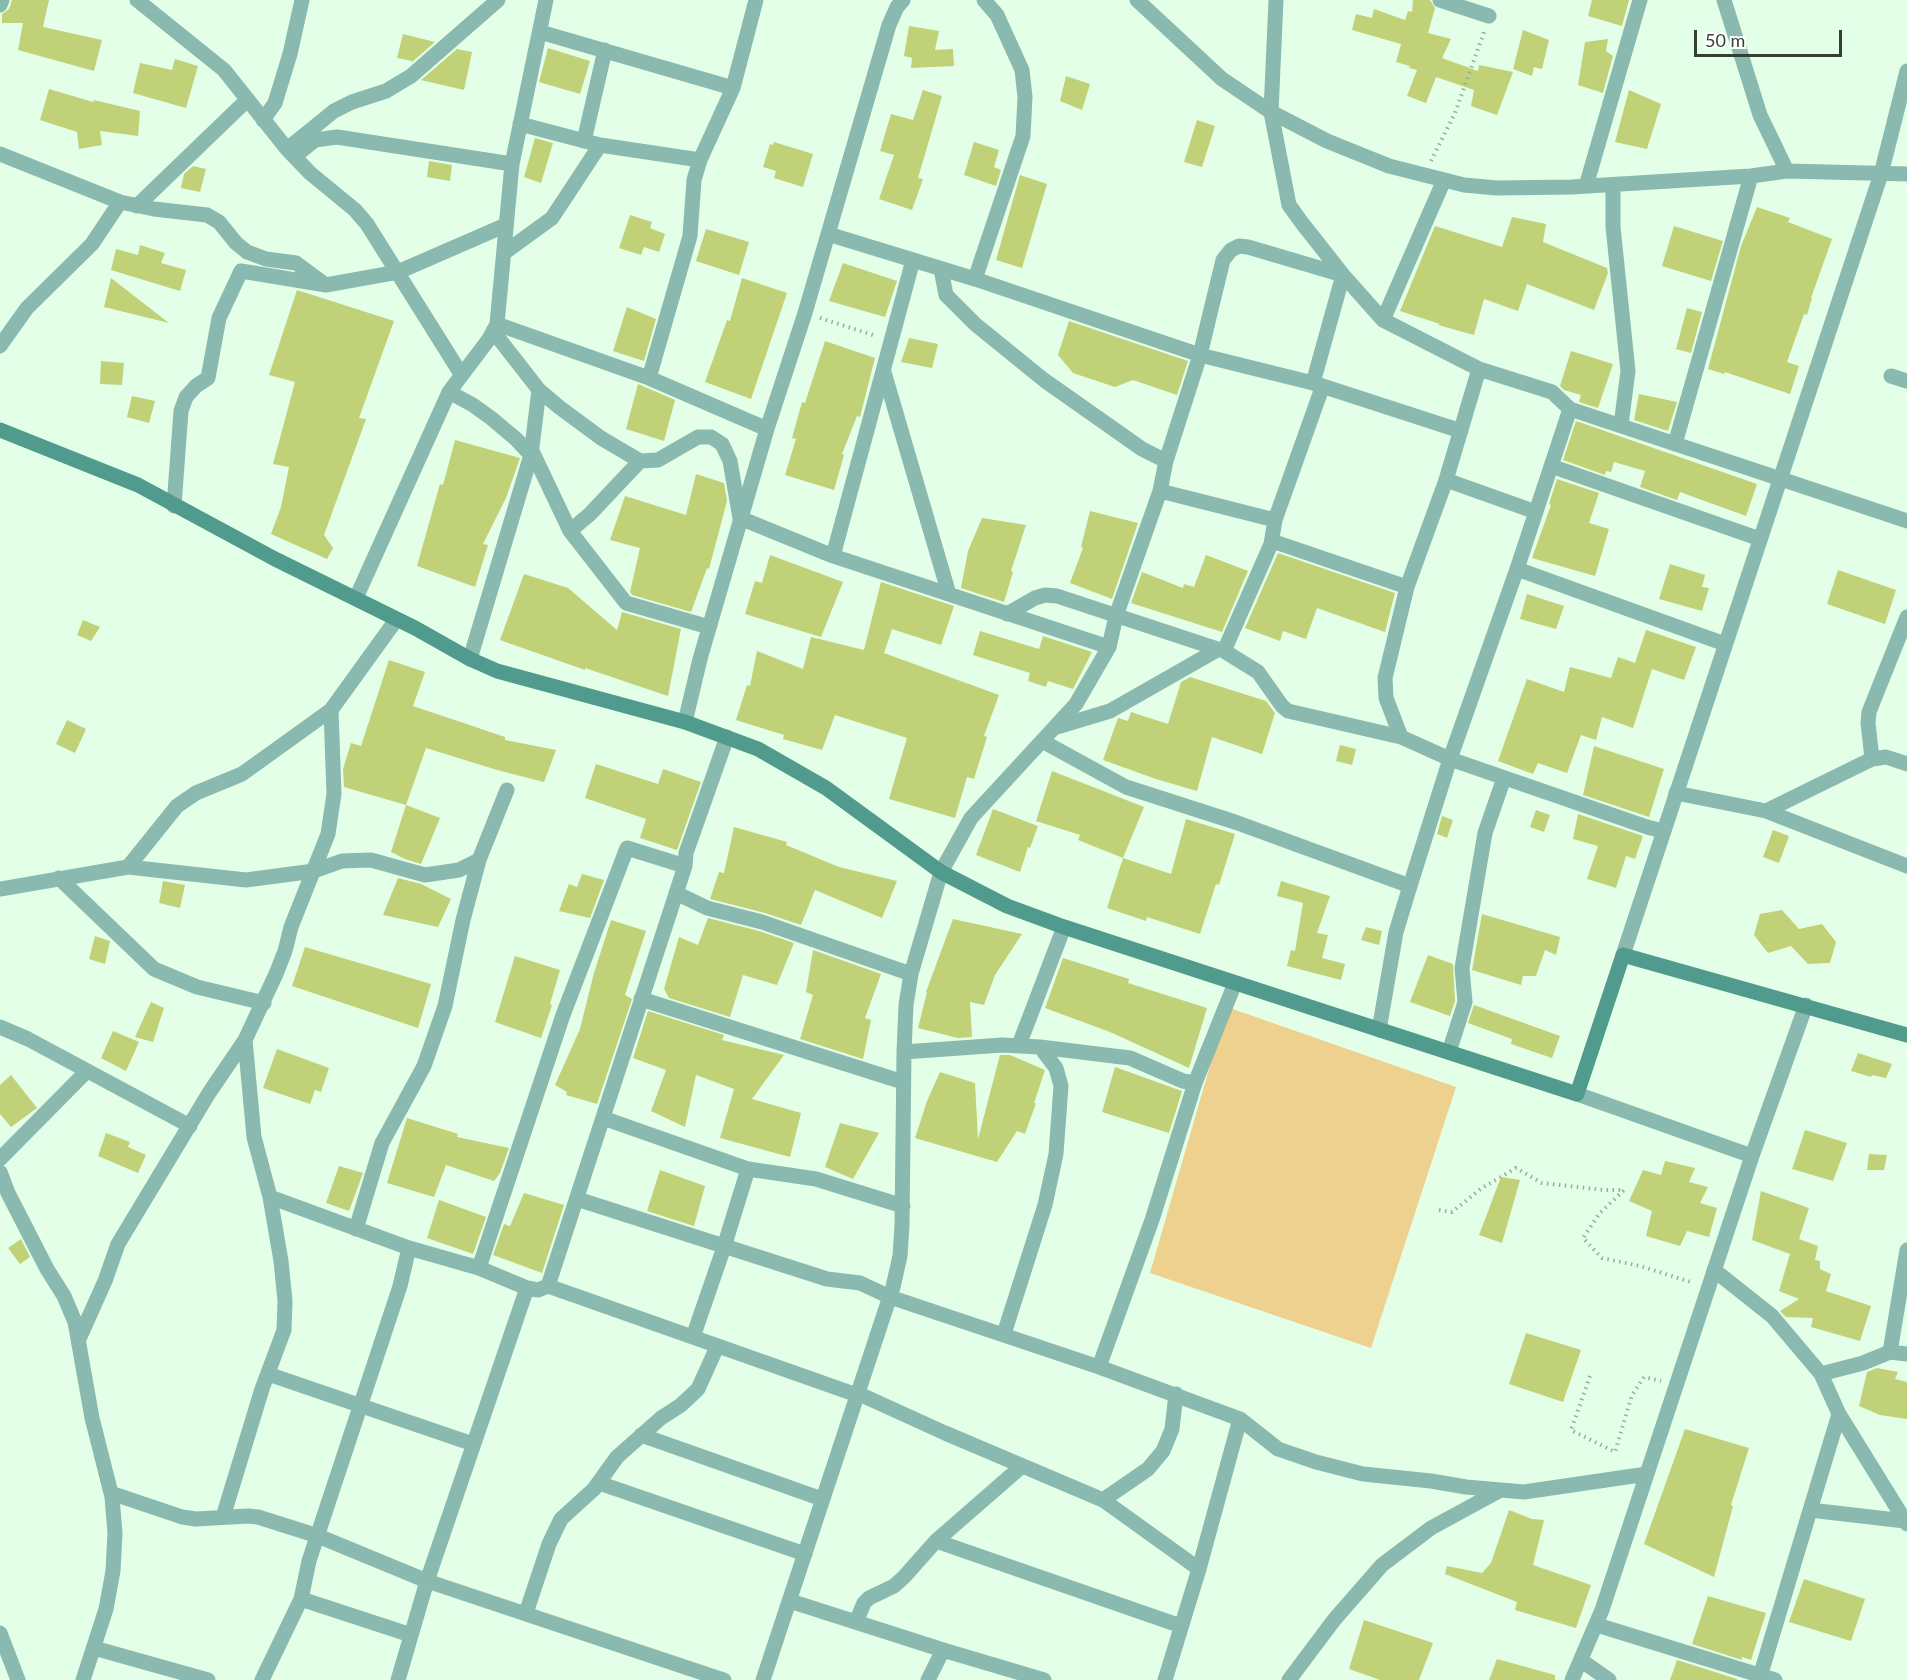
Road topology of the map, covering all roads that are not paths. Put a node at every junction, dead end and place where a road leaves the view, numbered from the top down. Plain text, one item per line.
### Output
1 (2, 0) edge
2 (136, 0) edge
3 (302, 0) edge
4 (498, 0) edge
5 (546, 0) edge
6 (756, 0) edge
7 (903, 0) edge
8 (984, 0) edge
9 (1137, 0) edge
10 (1276, 0) edge
11 (1440, 0) edge
12 (1640, 0) edge
13 (1724, 0) edge
14 (0, 5) edge
15 (1489, 16) road end
16 (540, 32) junction
17 (605, 50) junction
18 (1907, 70) edge
19 (733, 88) junction
20 (248, 100) junction
21 (1271, 112) junction
22 (263, 120) junction
23 (520, 124) junction
24 (584, 141) junction
25 (600, 145) junction
26 (290, 153) junction
27 (0, 154) edge
28 (700, 160) junction
29 (512, 164) junction
30 (1787, 171) junction
31 (1881, 174) junction
32 (1907, 174) edge
33 (1751, 176) junction
34 (1444, 180) junction
35 (1613, 184) junction
36 (1586, 186) junction
37 (120, 201) junction
38 (137, 206) junction
39 (506, 225) junction
40 (828, 234) junction
41 (504, 253) junction
42 (913, 260) junction
43 (941, 268) junction
44 (398, 272) junction
45 (1343, 275) junction
46 (975, 279) junction
47 (326, 285) junction
48 (1383, 320) junction
49 (495, 327) junction
50 (0, 346) edge
51 (1200, 355) junction
52 (1479, 369) junction
53 (884, 372) junction
54 (461, 374) junction
55 (1891, 376) dead end
56 (649, 378) junction
57 (1907, 381) edge
58 (1317, 385) junction
59 (539, 390) junction
60 (449, 392) junction
61 (1570, 409) junction
62 (1621, 424) junction
63 (767, 429) junction
64 (0, 430) edge
65 (1461, 431) junction
66 (1675, 444) junction
67 (532, 453) junction
68 (640, 461) junction
69 (1166, 461) junction
70 (1551, 466) junction
71 (1780, 479) junction
72 (1446, 480) junction
73 (1160, 490) junction
74 (174, 506) junction
75 (1536, 512) junction
76 (1906, 517) edge
77 (740, 518) junction
78 (1275, 520) junction
79 (570, 531) junction
80 (1760, 539) junction
81 (1271, 544) junction
82 (833, 556) junction
83 (1518, 569) junction
84 (1407, 587) junction
85 (949, 594) junction
86 (356, 598) junction
87 (1007, 614) junction
88 (1116, 616) junction
89 (1907, 617) edge
90 (396, 620) junction
91 (709, 627) junction
92 (1725, 644) junction
93 (1109, 647) junction
94 (1221, 651) junction
95 (470, 659) junction
96 (331, 710) junction
97 (685, 722) junction
98 (1056, 727) junction
99 (727, 737) junction
100 (1401, 737) junction
101 (1042, 741) junction
102 (1450, 759) junction
103 (1872, 759) junction
104 (1907, 764) edge
105 (1504, 778) junction
106 (507, 790) dead end
107 (1676, 793) junction
108 (1766, 811) junction
109 (1664, 831) junction
110 (479, 860) junction
111 (685, 866) junction
112 (1907, 866) edge
113 (128, 867) junction
114 (314, 871) junction
115 (941, 872) junction
116 (59, 878) junction
117 (1410, 886) junction
118 (0, 889) edge
119 (676, 893) junction
120 (1064, 927) junction
121 (1623, 955) junction
122 (911, 974) junction
123 (1234, 983) junction
124 (641, 999) junction
125 (264, 1003) junction
126 (1806, 1005) junction
127 (0, 1027) edge
128 (1379, 1030) junction
129 (1907, 1035) edge
130 (245, 1040) junction
131 (1019, 1045) junction
132 (1040, 1047) junction
133 (904, 1052) junction
134 (1449, 1052) junction
135 (86, 1072) junction
136 (903, 1082) junction
137 (1195, 1083) junction
138 (1577, 1094) junction
139 (603, 1118) junction
140 (190, 1126) junction
141 (1752, 1156) junction
142 (0, 1159) edge
143 (748, 1170) junction
144 (0, 1172) edge
145 (270, 1197) junction
146 (577, 1199) junction
147 (903, 1206) junction
148 (356, 1229) junction
149 (724, 1247) junction
150 (409, 1248) junction
151 (1907, 1250) edge
152 (479, 1268) junction
153 (1714, 1270) junction
154 (548, 1286) junction
155 (527, 1288) junction
156 (890, 1297) junction
157 (1004, 1334) junction
158 (693, 1337) junction
159 (79, 1339) junction
160 (717, 1347) junction
161 (1890, 1352) junction
162 (1907, 1354) edge
163 (1099, 1366) junction
164 (268, 1374) junction
165 (1821, 1374) junction
166 (857, 1394) junction
167 (1176, 1394) junction
168 (360, 1405) junction
169 (1839, 1414) junction
170 (1240, 1419) junction
171 (641, 1436) junction
172 (472, 1444) junction
173 (1022, 1466) junction
174 (1647, 1474) junction
175 (598, 1483) junction
176 (1499, 1491) junction
177 (111, 1493) junction
178 (822, 1499) junction
179 (1103, 1500) junction
180 (1810, 1510) junction
181 (223, 1517) junction
182 (1906, 1523) edge
183 (318, 1536) junction
184 (936, 1541) junction
185 (805, 1554) junction
186 (1199, 1569) junction
187 (427, 1581) junction
188 (301, 1599) junction
189 (790, 1601) junction
190 (526, 1613) junction
191 (856, 1622) junction
192 (1596, 1625) junction
193 (1181, 1626) junction
194 (0, 1633) edge
195 (411, 1635) junction
196 (94, 1648) junction
197 (943, 1650) junction
198 (1582, 1661) junction
199 (1765, 1679) edge
200 (18, 1680) edge
201 (83, 1680) edge
202 (208, 1680) edge
203 (262, 1680) edge
204 (398, 1680) edge
205 (724, 1680) edge
206 (763, 1680) edge
207 (928, 1680) edge
208 (1044, 1680) edge
209 (1165, 1680) edge
210 (1289, 1680) edge
211 (1572, 1680) edge
212 (1609, 1680) edge

1 - 14 street
2 - 20 street
3 - 22 street
4 - 26 street
5 - 16 street
6 - 19 street
7 - 40 street
8 - 46 street
9 - 21 street
10 - 21 street
11 - 15 street
12 - 36 street
13 - 30 street
16 - 17 street
16 - 23 street
17 - 19 street
17 - 24 street
18 - 31 street
19 - 28 street
20 - 22 street
20 - 38 street
21 - 34 street
21 - 45 street
22 - 26 street
23 - 24 street
23 - 29 street
24 - 25 street
25 - 28 street
25 - 41 street
26 - 29 street
26 - 44 street
27 - 37 street
28 - 56 street
29 - 39 street
30 - 31 street
30 - 33 street
31 - 32 street
31 - 71 street
33 - 35 street
33 - 66 street
34 - 36 street
34 - 48 street
35 - 36 street
35 - 62 street
37 - 38 street
37 - 50 street
38 - 47 street
39 - 41 street
39 - 44 street
40 - 42 street
40 - 63 street
41 - 49 street
42 - 43 street
42 - 53 street
43 - 46 street
43 - 69 street
44 - 47 street
44 - 54 street
45 - 48 street
45 - 51 street
45 - 58 street
46 - 51 street
47 - 74 street
48 - 52 street
49 - 54 street
49 - 56 street
49 - 59 street
51 - 58 street
51 - 69 street
52 - 61 street
52 - 65 street
53 - 82 street
53 - 85 street
54 - 60 street
55 - 57 street
56 - 63 street
58 - 65 street
58 - 78 street
59 - 67 street
59 - 68 street
60 - 67 street
60 - 86 street
61 - 62 street
61 - 70 street
62 - 66 street
63 - 77 street
64 - 74 main road
65 - 72 street
66 - 71 street
67 - 79 street
67 - 95 street
68 - 77 street
68 - 79 street
69 - 73 street
70 - 75 street
70 - 80 street
71 - 76 street
71 - 80 street
72 - 75 street
72 - 84 street
73 - 78 street
73 - 88 street
74 - 86 main road
75 - 83 street
77 - 82 street
77 - 91 street
78 - 81 street
79 - 91 street
80 - 92 street
81 - 84 street
81 - 94 street
82 - 85 street
83 - 92 street
83 - 102 street
84 - 100 street
85 - 87 street
86 - 90 main road
87 - 88 street
87 - 93 street
88 - 93 street
88 - 94 street
89 - 103 street
90 - 95 main road
90 - 96 street
91 - 97 street
92 - 107 street
93 - 98 street
94 - 98 street
94 - 100 street
95 - 97 main road
96 - 113 street
96 - 114 street
97 - 99 main road
98 - 101 street
99 - 111 street
99 - 115 main road
100 - 102 street
101 - 115 street
101 - 117 street
102 - 105 street
102 - 117 street
103 - 104 street
103 - 108 street
105 - 109 street
105 - 134 street
106 - 110 street
107 - 108 street
107 - 109 street
108 - 112 street
109 - 121 street
110 - 114 street
110 - 148 street
111 - 119 street
111 - 152 street
113 - 114 street
113 - 116 street
114 - 125 street
115 - 120 main road
115 - 122 street
116 - 118 street
116 - 125 street
117 - 128 street
119 - 122 street
119 - 124 street
120 - 123 main road
120 - 131 street
121 - 126 main road
121 - 138 main road
122 - 133 street
123 - 128 main road
123 - 137 street
124 - 136 street
124 - 139 street
125 - 130 street
126 - 129 main road
126 - 141 street
127 - 135 street
128 - 134 main road
130 - 140 street
130 - 145 street
131 - 132 street
131 - 133 street
132 - 137 street
132 - 157 street
133 - 136 street
134 - 138 main road
135 - 140 street
135 - 142 street
136 - 147 street
137 - 163 street
138 - 141 street
139 - 143 street
139 - 146 street
140 - 159 street
141 - 153 street
143 - 147 street
143 - 149 street
144 - 159 street
145 - 148 street
145 - 164 street
146 - 149 street
146 - 154 street
147 - 156 street
148 - 150 street
149 - 156 street
149 - 158 street
150 - 152 street
150 - 168 street
151 - 161 street
152 - 155 street
153 - 165 street
153 - 174 street
154 - 155 street
154 - 158 street
155 - 172 street
156 - 157 street
156 - 166 street
157 - 163 street
158 - 160 street
159 - 177 street
160 - 166 street
160 - 171 street
161 - 162 street
161 - 165 street
163 - 167 street
164 - 168 street
164 - 181 street
165 - 169 street
166 - 173 street
166 - 178 street
167 - 170 street
167 - 179 street
168 - 172 street
168 - 183 street
169 - 180 street
169 - 182 street
170 - 176 street
170 - 186 street
171 - 175 street
171 - 178 street
172 - 187 street
173 - 179 street
173 - 184 street
174 - 176 street
174 - 192 street
175 - 185 street
175 - 190 street
176 - 210 street
177 - 181 street
177 - 196 street
178 - 185 street
179 - 186 street
180 - 182 street
180 - 199 street
181 - 183 street
183 - 187 street
183 - 188 street
184 - 191 street
184 - 193 street
185 - 189 street
186 - 193 street
187 - 190 street
187 - 195 street
188 - 195 street
188 - 203 street
189 - 191 street
189 - 206 street
190 - 205 street
191 - 197 street
192 - 198 street
192 - 199 street
193 - 209 street
194 - 200 street
195 - 204 street
196 - 201 street
196 - 202 street
197 - 207 street
197 - 208 street
198 - 211 street
198 - 212 street

